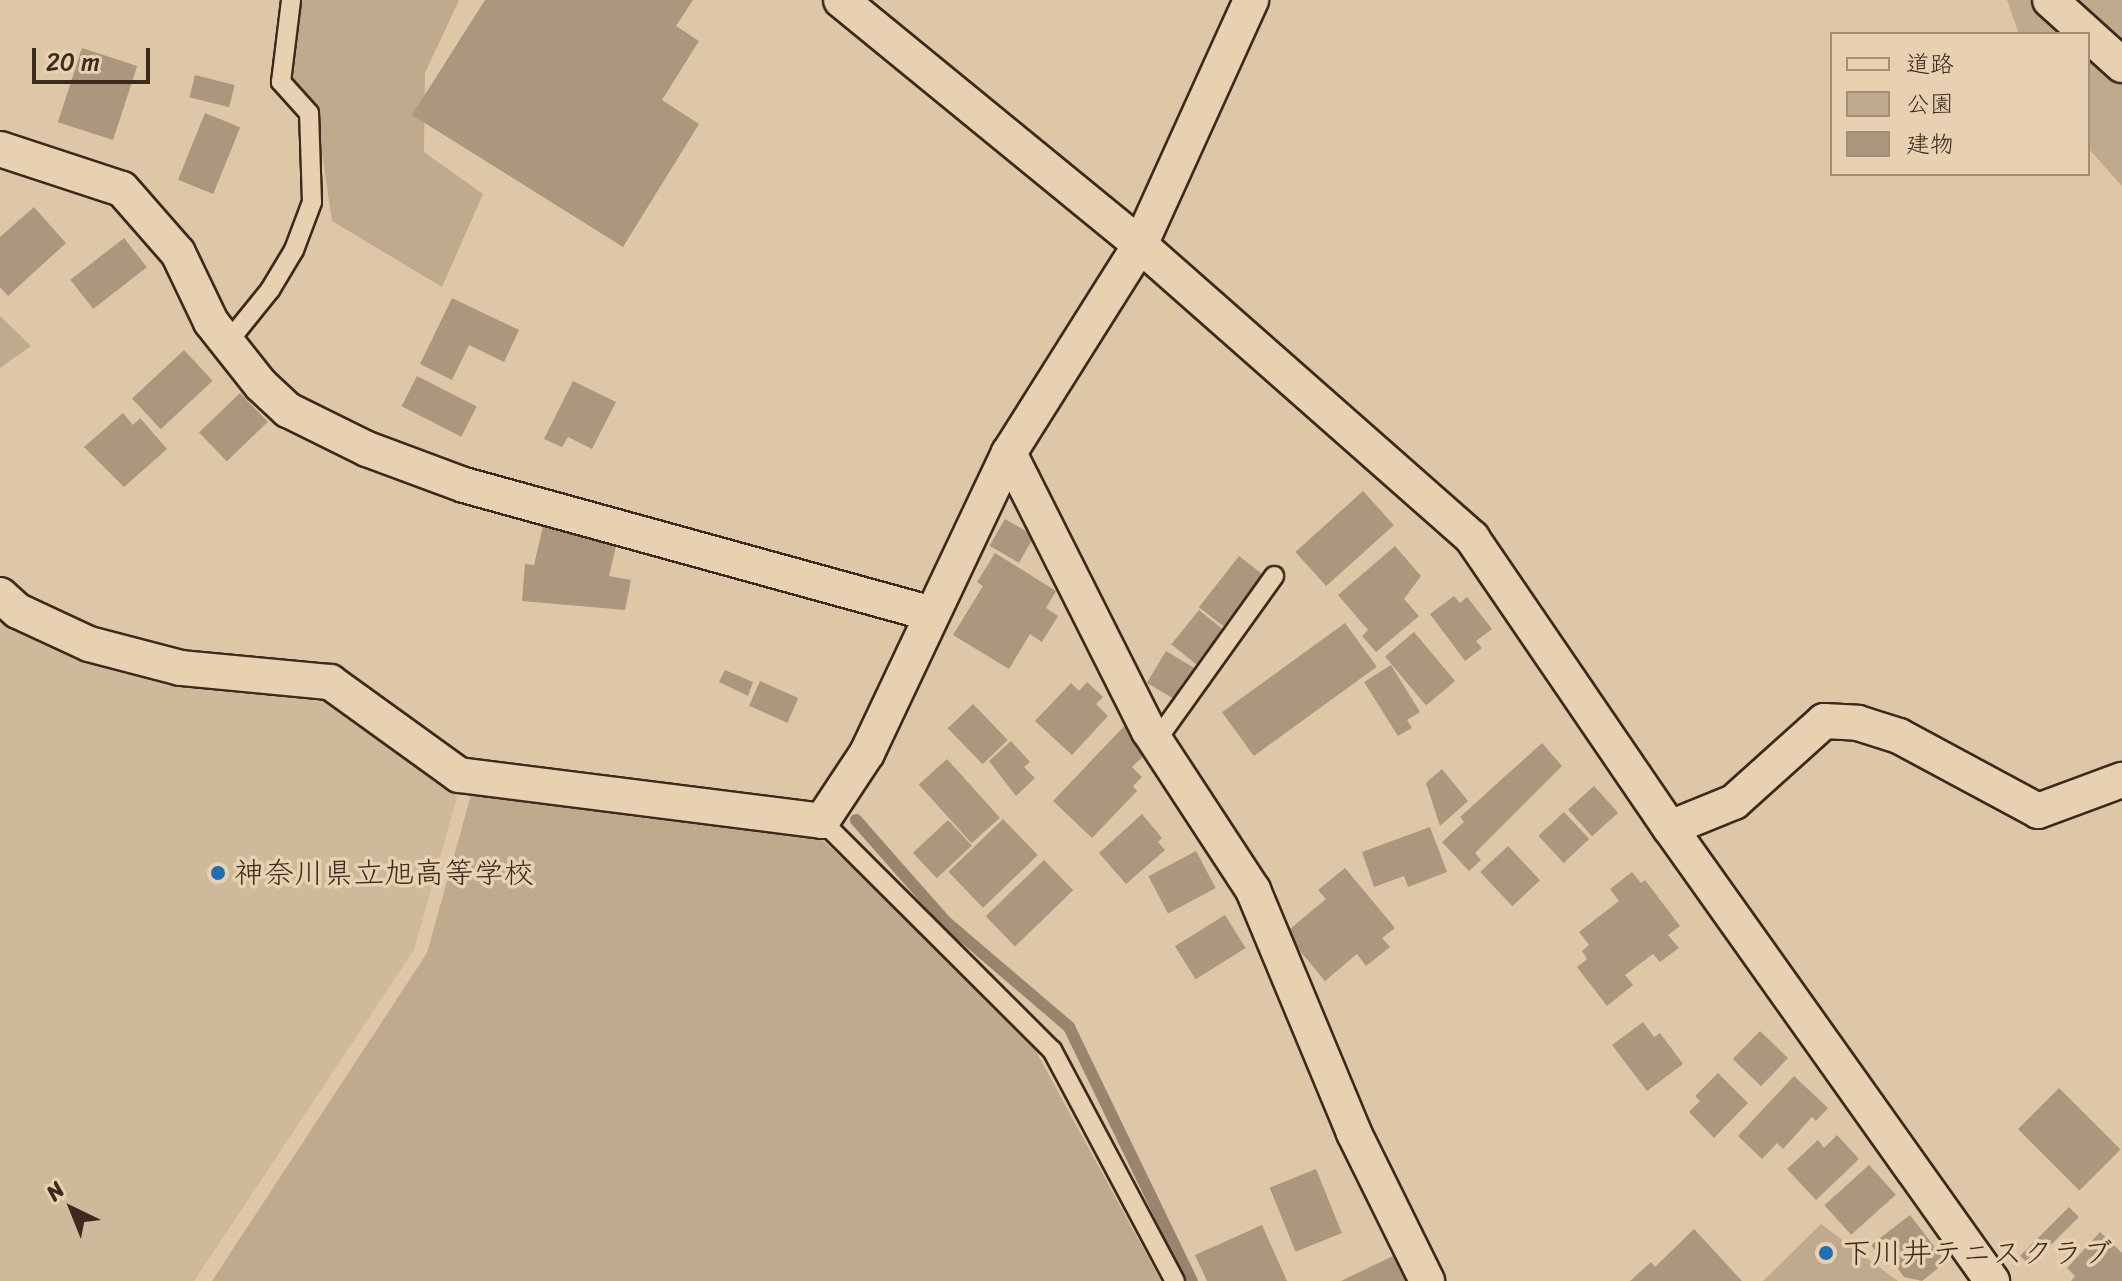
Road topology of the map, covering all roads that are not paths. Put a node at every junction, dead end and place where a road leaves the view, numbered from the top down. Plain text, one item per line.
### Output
1 (291, 0) edge
2 (841, 0) edge
3 (1251, 0) edge
4 (2050, 0) edge
5 (2085, 32) edge
6 (2090, 36) edge
7 (2122, 65) edge
8 (0, 149) edge
9 (1140, 245) junction
10 (228, 342) junction
11 (1009, 453) junction
12 (1274, 576) dead end
13 (0, 595) edge
14 (929, 613) junction
15 (1156, 741) junction
16 (2122, 780) edge
17 (822, 821) junction
18 (1670, 828) junction
19 (1175, 1281) edge
20 (1427, 1281) edge
21 (1992, 1281) edge

1 - 10 lane
2 - 9 street
3 - 9 street
4 - 5 street
6 - 7 street
8 - 10 street
9 - 11 street
9 - 18 street
10 - 14 street
11 - 14 street
11 - 15 street
12 - 15 lane
13 - 17 street
14 - 17 street
15 - 20 street
16 - 18 street
17 - 19 lane
18 - 21 street

